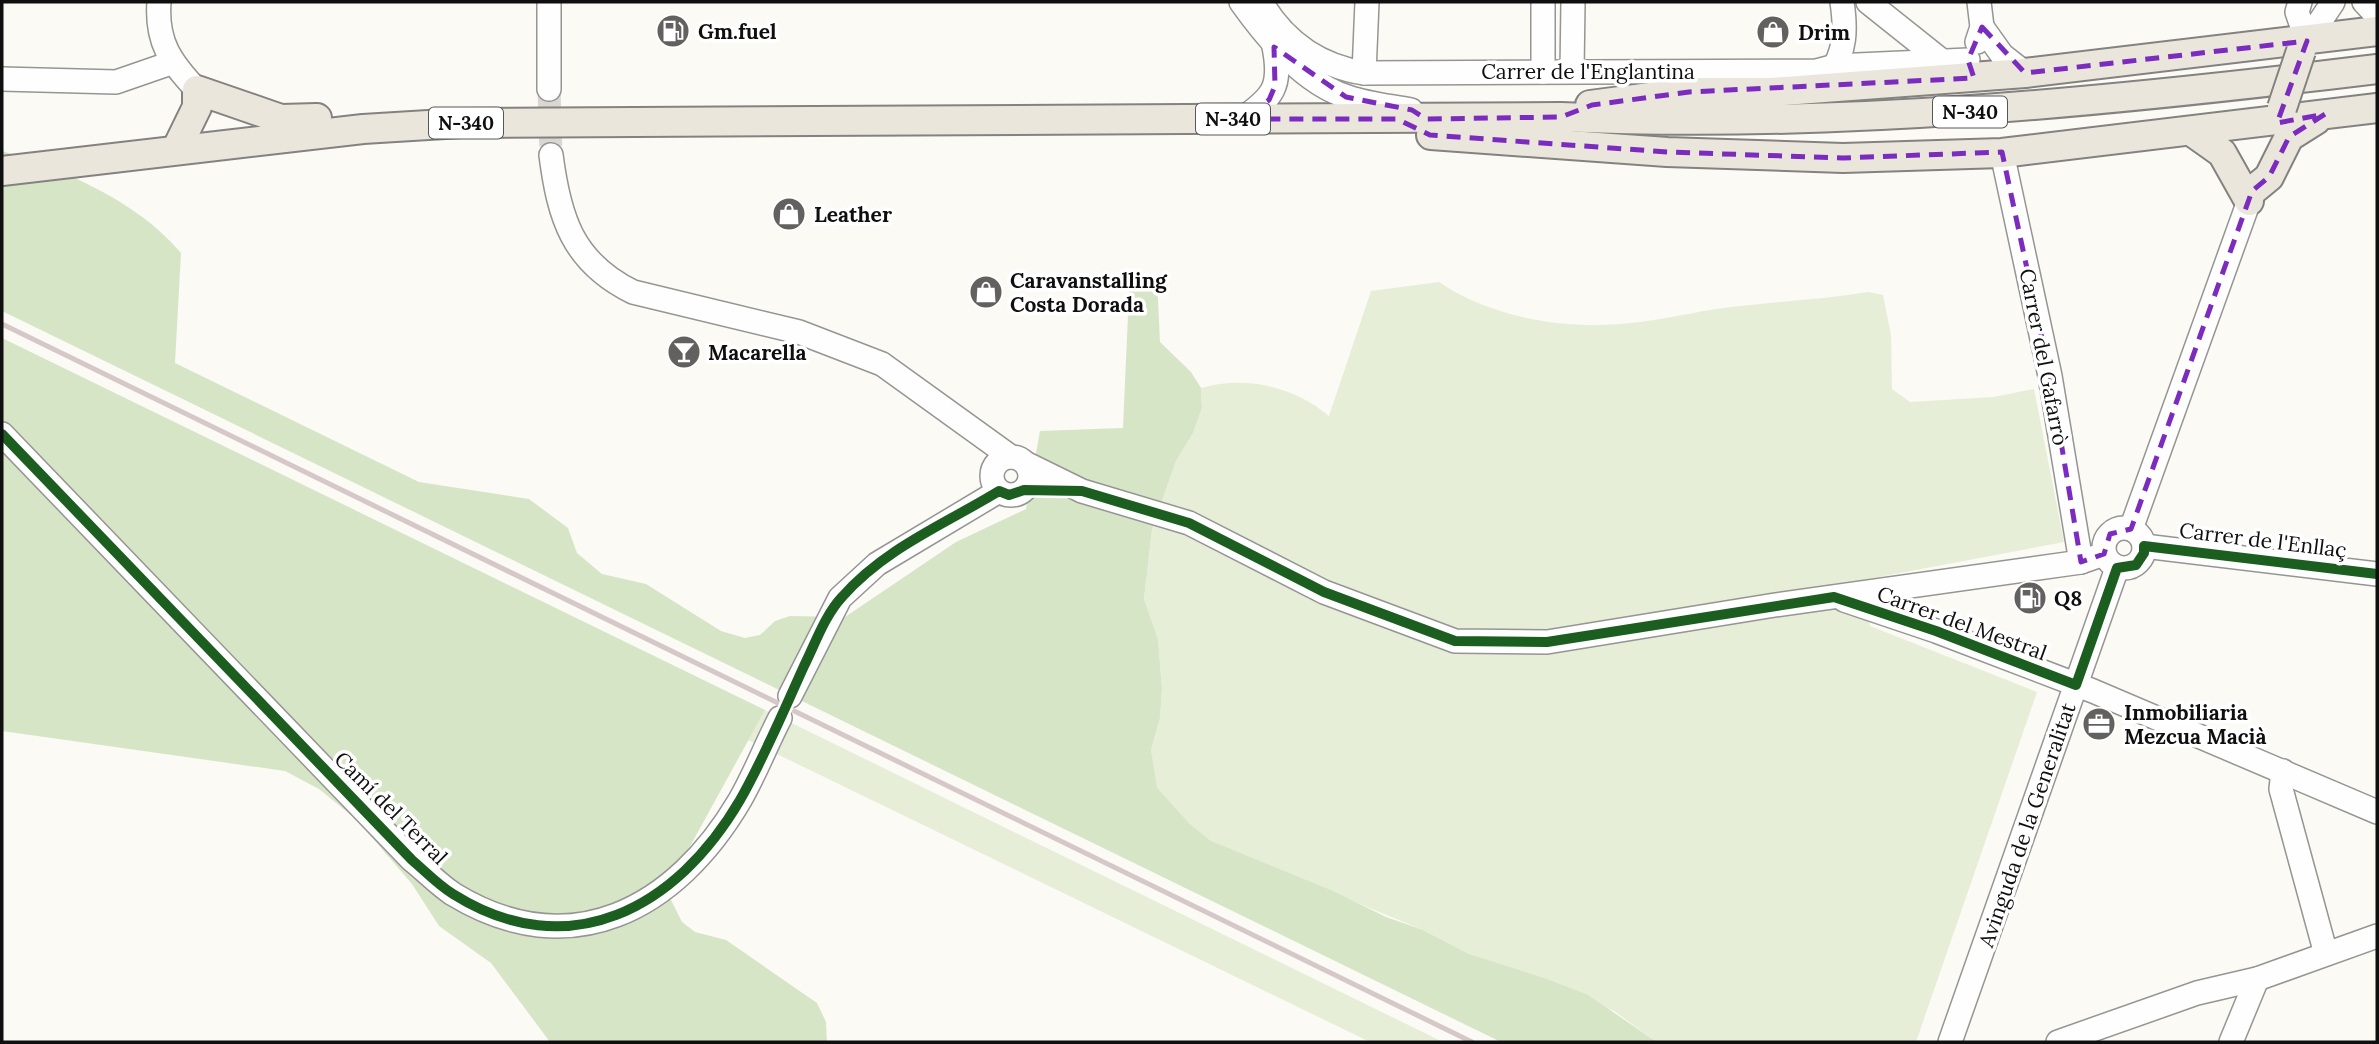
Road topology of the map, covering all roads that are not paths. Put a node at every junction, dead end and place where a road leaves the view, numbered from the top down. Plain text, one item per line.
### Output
1 (159, 2) edge
2 (550, 2) edge
3 (1241, 2) edge
4 (1261, 2) edge
5 (1367, 2) edge
6 (1543, 2) edge
7 (1573, 2) edge
8 (1842, 2) edge
9 (1868, 2) edge
10 (1979, 2) edge
11 (2300, 2) edge
12 (2333, 2) edge
13 (2364, 2) edge
14 (2377, 16) edge
15 (1982, 27) junction
16 (2377, 31) edge
17 (2304, 46) junction
18 (1274, 47) junction
19 (1942, 61) junction
20 (172, 64) junction
21 (1971, 69) junction
22 (2377, 69) edge
23 (1572, 71) junction
24 (1543, 72) junction
25 (1364, 73) junction
26 (2025, 73) junction
27 (1828, 77) junction
28 (2, 79) edge
29 (549, 89) tunnel mouth
30 (197, 90) junction
31 (2377, 108) edge
32 (2325, 114) junction
33 (2280, 115) junction
34 (1561, 117) junction
35 (1242, 119) junction
36 (1397, 119) junction
37 (1426, 119) junction
38 (363, 129) junction
39 (2191, 131) junction
40 (176, 150) junction
41 (2002, 153) junction
42 (551, 155) tunnel mouth
43 (2, 171) edge
44 (2251, 196) junction
45 (2, 433) edge
46 (1011, 462) junction
47 (1024, 490) junction
48 (999, 491) junction
49 (1082, 491) junction
50 (2138, 537) junction
51 (2111, 561) junction
52 (2081, 562) junction
53 (2377, 574) edge
54 (1910, 587) junction
55 (1834, 597) junction
56 (1936, 631) junction
57 (2076, 685) junction
58 (790, 696) dead end
59 (780, 718) dead end
60 (2283, 771) junction
61 (2377, 812) edge
62 (2377, 936) edge
63 (2326, 954) junction
64 (2257, 979) junction
65 (1950, 1042) edge
66 (2058, 1042) edge
67 (2231, 1042) edge

1 - 20 street
2 - 29 street
3 - 18 street
4 - 25 street, Carrer de l'Englantina
5 - 25 street
6 - 24 street
7 - 23 street
8 - 27 street
9 - 19 street
10 - 15 street
11 - 17 street
12 - 17 street
13 - 14 street
15 - 21 street
15 - 26 street
16 - 17 main road
17 - 26 main road
17 - 33 main road, bridge
18 - 35 street
18 - 37 street
19 - 21 street, Carrer de l'Englantina
19 - 27 street, Carrer de l'Englantina
20 - 28 street
20 - 30 street
21 - 26 main road
21 - 27 main road
22 - 34 main road, N-340
23 - 24 street, Carrer de l'Englantina
23 - 27 street, Carrer de l'Englantina
24 - 25 street, Carrer de l'Englantina
27 - 34 main road
30 - 38 main road
30 - 40 main road
31 - 32 main road
32 - 33 main road
32 - 44 main road
33 - 39 main road
33 - 44 main road
34 - 37 main road, N-340
35 - 36 main road, N-340
35 - 38 main road, N-340
36 - 37 main road, N-340
36 - 41 main road
38 - 40 main road, N-340
39 - 41 main road
39 - 44 main road
40 - 43 main road, N-340
41 - 52 street, Carrer del Gafarrò
42 - 46 street
44 - 50 street
45 - 59 street, Camí del Terral
46 - 47 street
46 - 48 street
46 - 49 street
47 - 48 street
47 - 49 street
48 - 58 street
49 - 55 street
50 - 51 street
50 - 51 street
50 - 53 street, Carrer de l'Enllaç
51 - 52 street
51 - 57 street, Avinguda de la Generalitat
52 - 54 street
54 - 55 street
54 - 56 street
55 - 56 street, Carrer del Mestral
56 - 57 street, Carrer del Mestral
57 - 60 street, Carrer del Mestral
57 - 65 street, Avinguda de la Generalitat
60 - 61 street, Carrer del Mestral
60 - 63 street
62 - 63 street
63 - 64 street
64 - 66 street
64 - 67 street

